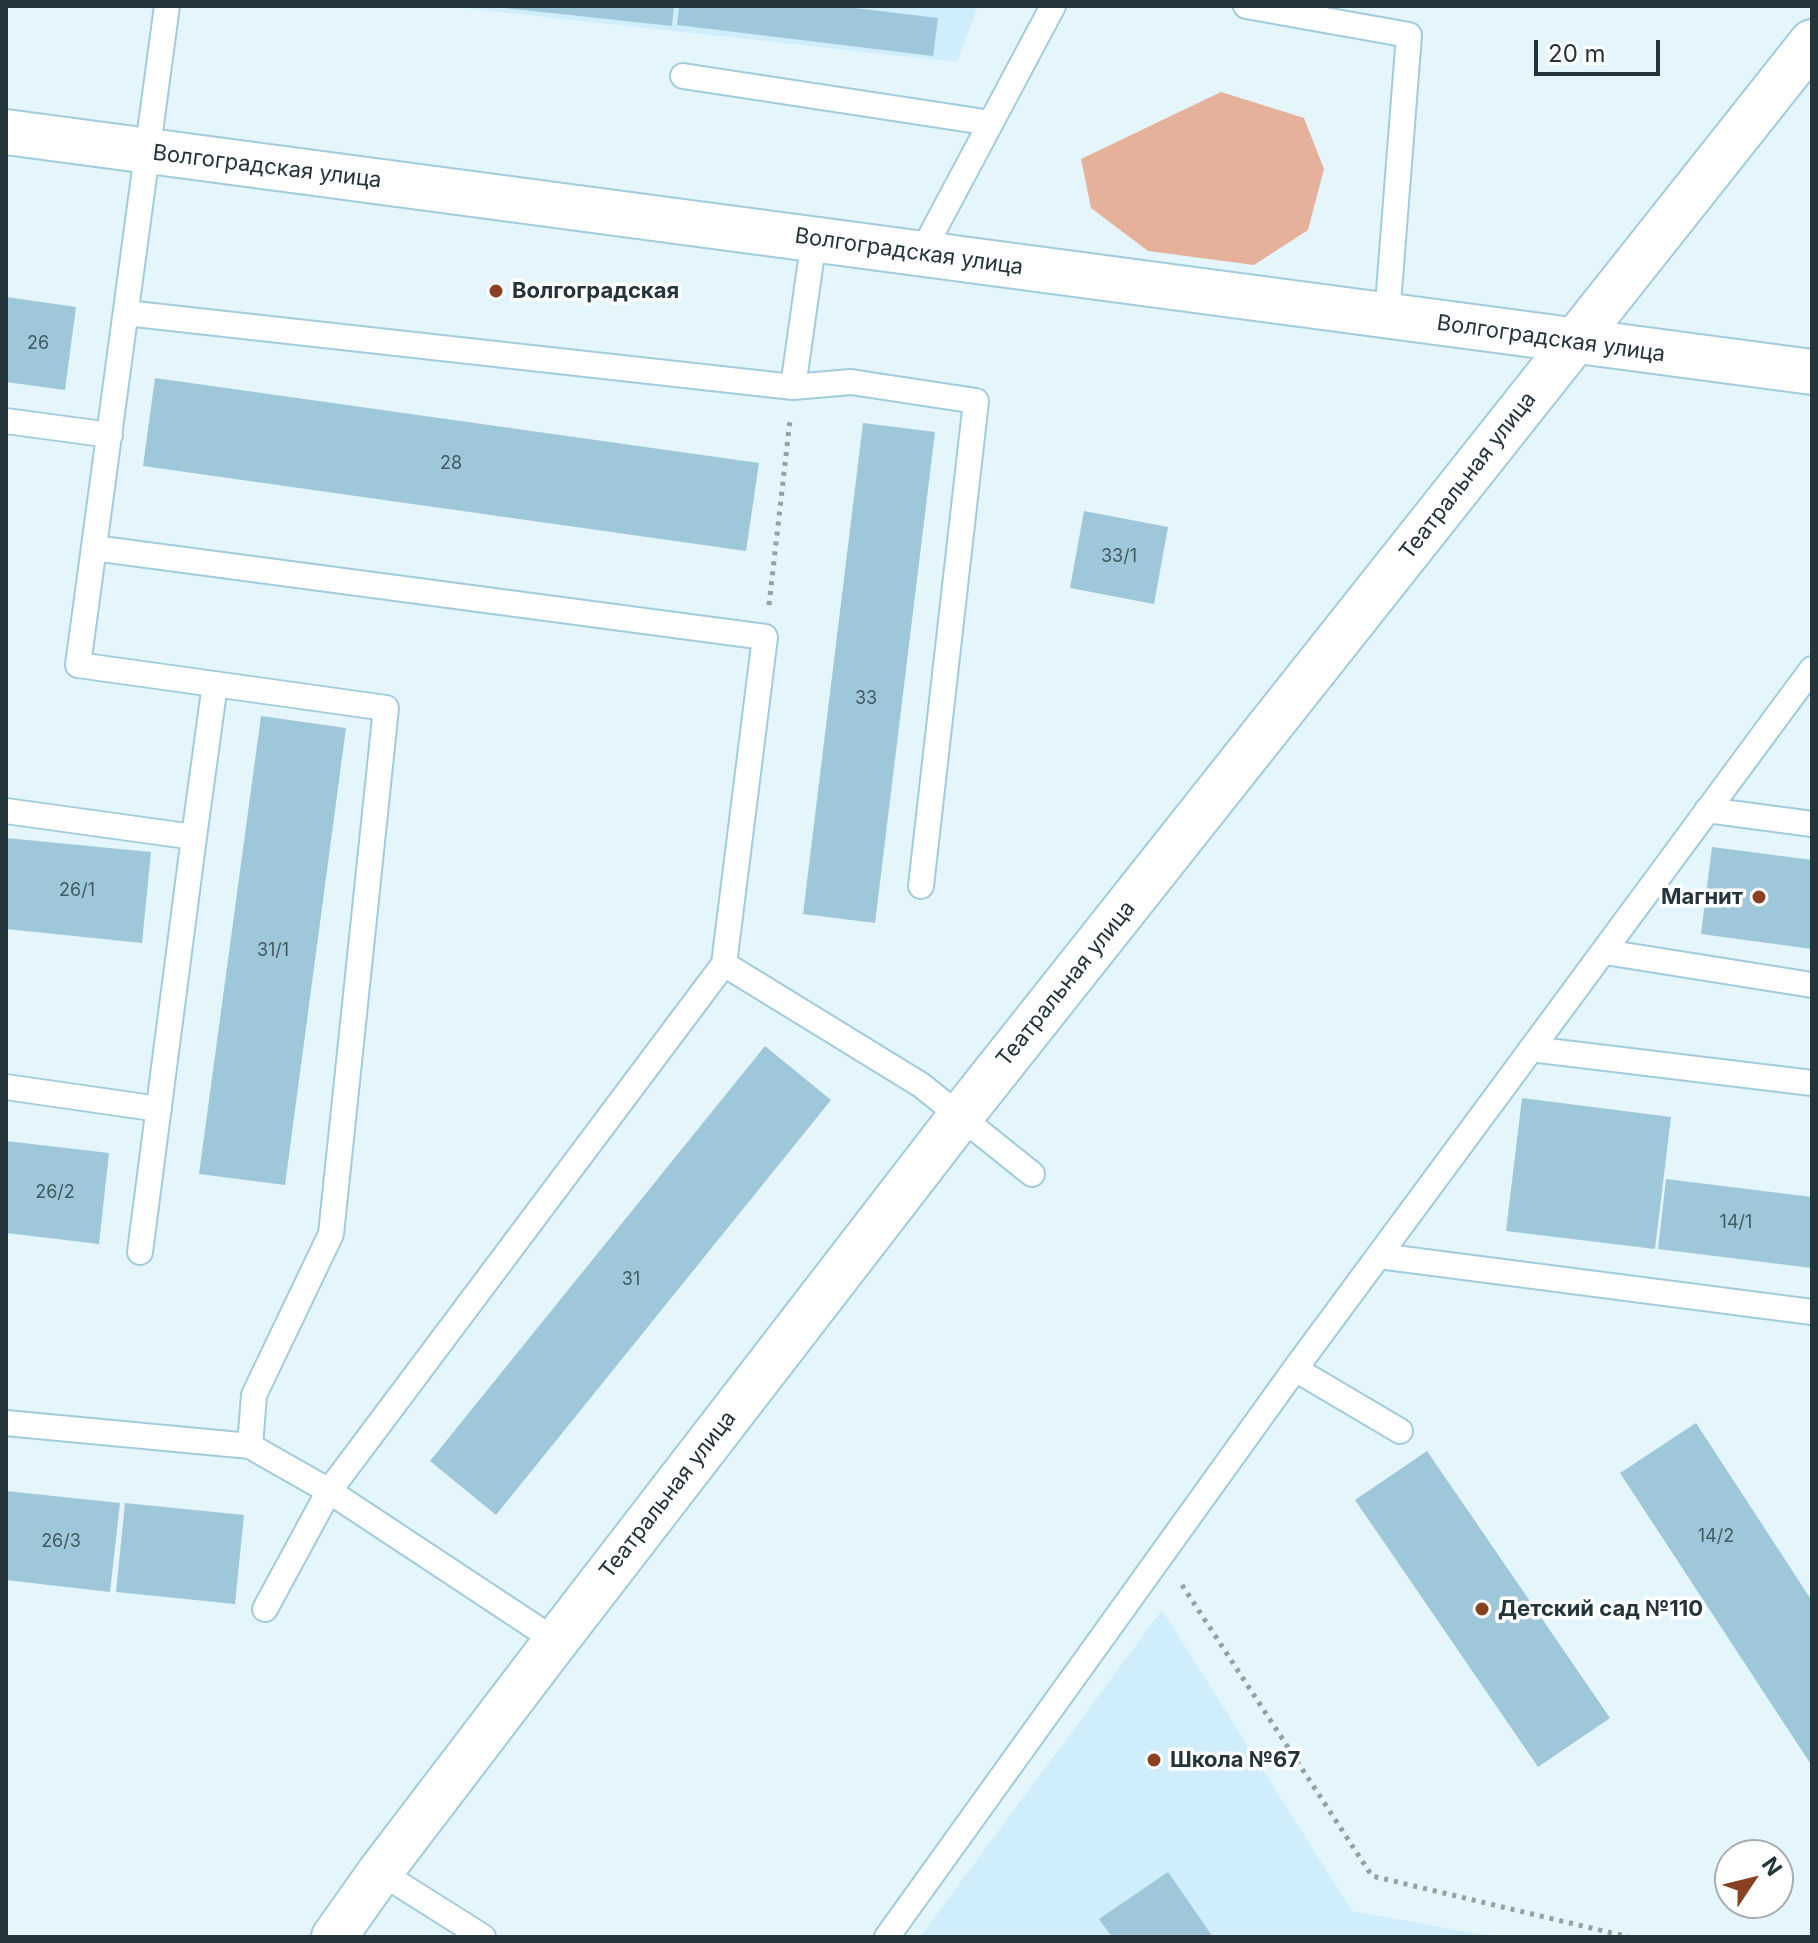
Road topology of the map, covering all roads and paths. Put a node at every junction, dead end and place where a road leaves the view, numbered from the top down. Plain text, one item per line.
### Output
1 (167, 6) edge
2 (1053, 6) edge
3 (1246, 6) edge
4 (1812, 42) edge
5 (683, 76) dead end
6 (991, 123) junction
7 (6, 132) edge
8 (147, 152) junction
9 (814, 239) junction
10 (921, 254) junction
11 (126, 313) junction
12 (1387, 317) junction
13 (1573, 342) junction
14 (1812, 372) edge
15 (793, 387) junction
16 (6, 421) edge
17 (110, 435) junction
18 (94, 548) junction
19 (765, 637) junction
20 (1808, 683) edge
21 (215, 684) junction
22 (1707, 810) junction
23 (6, 811) edge
24 (1812, 824) edge
25 (194, 837) junction
26 (921, 886) dead end
27 (1605, 952) junction
28 (724, 964) junction
29 (1812, 985) edge
30 (1531, 1049) junction
31 (1812, 1083) edge
32 (6, 1087) edge
33 (159, 1109) junction
34 (960, 1117) junction
35 (1032, 1174) dead end
36 (140, 1252) dead end
37 (1379, 1256) junction
38 (1812, 1312) edge
39 (1295, 1369) junction
40 (6, 1423) edge
41 (1400, 1431) dead end
42 (250, 1446) junction
43 (329, 1491) junction
44 (1162, 1554) junction
45 (265, 1609) dead end
46 (556, 1641) junction
47 (380, 1872) junction
48 (334, 1937) edge
49 (483, 1937) edge
50 (887, 1937) edge
51 (1629, 1937) edge

1 - 8 lane
2 - 6 lane
3 - 12 lane
4 - 13 main road, Театральная улица
5 - 6 lane
6 - 10 lane
7 - 8 main road, Волгоградская улица
8 - 9 main road, Волгоградская улица
8 - 11 lane
9 - 10 main road, Волгоградская улица
9 - 15 lane
10 - 12 main road, Волгоградская улица
11 - 15 lane
11 - 17 lane
12 - 13 main road, Волгоградская улица
13 - 14 main road, Волгоградская улица
13 - 34 main road, Театральная улица
15 - 19 path
15 - 26 lane
16 - 17 lane
17 - 18 lane
18 - 19 lane
18 - 21 lane
19 - 28 lane
20 - 22 lane
21 - 25 lane
21 - 42 lane
22 - 24 lane
22 - 27 lane
23 - 25 lane
25 - 33 lane
27 - 29 lane
27 - 30 lane
28 - 34 lane
28 - 43 lane
30 - 31 lane
30 - 37 lane
32 - 33 lane
33 - 36 lane
34 - 35 lane
34 - 46 main road, Театральная улица
37 - 38 lane
37 - 39 lane
39 - 41 lane
39 - 44 lane
40 - 42 lane
42 - 43 lane
43 - 45 lane
43 - 46 lane
44 - 50 lane
44 - 51 path
46 - 47 main road, Театральная улица
47 - 48 main road, Театральная улица
47 - 49 lane

